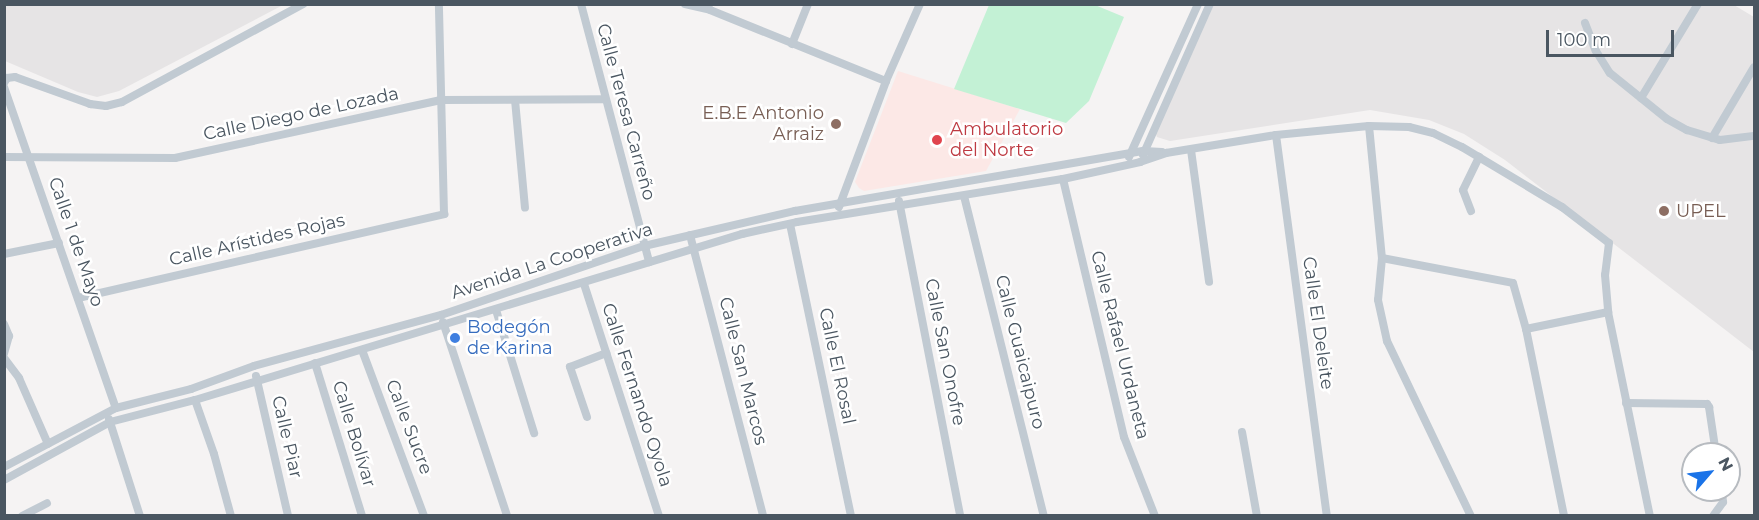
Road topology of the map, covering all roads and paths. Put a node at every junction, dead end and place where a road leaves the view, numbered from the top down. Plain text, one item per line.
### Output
1 (303, 4) edge
2 (439, 4) edge
3 (580, 4) edge
4 (685, 4) edge
5 (808, 4) edge
6 (920, 4) edge
7 (1198, 4) edge
8 (1210, 4) edge
9 (1698, 4) edge
10 (1585, 23) dead end
11 (792, 44) junction
12 (1755, 67) edge
13 (886, 81) junction
14 (6, 83) edge
15 (1641, 98) junction
16 (604, 99) junction
17 (440, 100) junction
18 (515, 100) junction
19 (1369, 126) junction
20 (1275, 135) junction
21 (1755, 136) edge
22 (1712, 138) junction
23 (1191, 150) junction
24 (1144, 151) junction
25 (1166, 153) junction
26 (1131, 154) junction
27 (4, 157) edge
28 (1479, 157) junction
29 (29, 158) junction
30 (1140, 162) junction
31 (1126, 165) junction
32 (1063, 179) junction
33 (897, 194) junction
34 (964, 196) junction
35 (840, 204) junction
36 (901, 206) junction
37 (525, 208) dead end
38 (1471, 211) dead end
39 (836, 216) junction
40 (790, 224) junction
41 (690, 235) junction
42 (59, 243) junction
43 (644, 246) junction
44 (694, 249) junction
45 (4, 254) edge
46 (1382, 258) junction
47 (649, 262) junction
48 (1209, 282) dead end
49 (584, 284) junction
50 (78, 298) junction
51 (496, 310) junction
52 (1608, 312) junction
53 (441, 315) junction
54 (4, 324) edge
55 (443, 326) junction
56 (1526, 330) junction
57 (362, 350) junction
58 (4, 353) edge
59 (606, 353) junction
60 (4, 358) edge
61 (315, 363) junction
62 (254, 366) junction
63 (257, 380) junction
64 (195, 400) junction
65 (1626, 403) junction
66 (116, 408) junction
67 (586, 417) dead end
68 (108, 418) junction
69 (1242, 432) dead end
70 (534, 433) dead end
71 (1714, 442) edge
72 (48, 444) junction
73 (4, 467) edge
74 (4, 480) edge
75 (1723, 502) edge
76 (47, 503) dead end
77 (22, 516) edge
78 (140, 516) edge
79 (231, 516) edge
80 (288, 516) edge
81 (362, 516) edge
82 (424, 516) edge
83 (507, 516) edge
84 (659, 516) edge
85 (763, 516) edge
86 (851, 516) edge
87 (960, 516) edge
88 (1044, 516) edge
89 (1155, 516) edge
90 (1257, 516) edge
91 (1327, 516) edge
92 (1471, 516) edge
93 (1564, 516) edge
94 (1650, 516) edge
95 (1713, 516) edge

1 - 14 street
2 - 17 street
3 - 16 street, Calle Teresa Carreño
4 - 11 street
5 - 11 street
6 - 13 street
7 - 26 street
8 - 24 street
9 - 15 street
10 - 15 street
11 - 13 street
12 - 22 street
13 - 35 street
14 - 29 street, Calle 1 de Mayo
15 - 22 street
16 - 18 street, Calle Diego de Lozada
16 - 43 street, Calle Teresa Carreño
17 - 18 street, Calle Diego de Lozada
17 - 29 street, Calle Diego de Lozada
17 - 50 street, Calle Arístides Rojas
18 - 37 street
19 - 20 street, Avenida La Cooperativa
19 - 28 street, Avenida La Cooperativa
19 - 46 street
20 - 23 street, Avenida La Cooperativa
20 - 91 street, Calle El Deleite
21 - 22 street
23 - 25 street, Avenida La Cooperativa
23 - 48 street
24 - 25 street, Avenida La Cooperativa
24 - 26 street, Avenida La Cooperativa
24 - 30 street
25 - 30 street, Avenida La Cooperativa
26 - 31 street
26 - 33 street, Avenida La Cooperativa
27 - 29 street, Calle Diego de Lozada
28 - 38 street
28 - 52 street, Avenida La Cooperativa
29 - 42 street, Calle 1 de Mayo
30 - 31 street, Avenida La Cooperativa
31 - 32 street, Avenida La Cooperativa
32 - 34 street, Avenida La Cooperativa
32 - 89 street, Calle Rafael Urdaneta
33 - 35 street, Avenida La Cooperativa
33 - 36 street, Calle San Onofre
34 - 36 street, Avenida La Cooperativa
34 - 88 street, Calle Guaicaipuro
35 - 39 street
35 - 41 street, Avenida La Cooperativa
36 - 39 street, Avenida La Cooperativa
36 - 87 street, Calle San Onofre
39 - 40 street, Avenida La Cooperativa
40 - 44 street, Avenida La Cooperativa
40 - 86 street, Calle El Rosal
41 - 43 street, Avenida La Cooperativa
41 - 44 street, Calle San Marcos
42 - 45 street
42 - 50 street, Calle 1 de Mayo
43 - 47 street, Calle Teresa Carreño
43 - 53 street, Avenida La Cooperativa
44 - 47 street, Avenida La Cooperativa
44 - 85 street, Calle San Marcos
46 - 56 street
46 - 92 street
47 - 49 street, Avenida La Cooperativa
49 - 51 street, Avenida La Cooperativa
49 - 59 street, Calle Fernando Oyola
50 - 66 street, Calle 1 de Mayo
51 - 55 street, Avenida La Cooperativa
51 - 70 street
52 - 56 street
52 - 65 street
53 - 55 street
53 - 62 street, Avenida La Cooperativa
54 - 58 street
55 - 57 street, Avenida La Cooperativa
55 - 83 street
56 - 93 street
57 - 61 street, Avenida La Cooperativa
57 - 82 street, Calle Sucre
59 - 67 street
59 - 84 street, Calle Fernando Oyola
60 - 72 street
61 - 63 street, Avenida La Cooperativa
61 - 81 street, Calle Bolívar
62 - 63 street, Calle Piar
62 - 66 street, Avenida La Cooperativa
63 - 64 street, Avenida La Cooperativa
63 - 80 street, Calle Piar
64 - 68 street, Avenida La Cooperativa
64 - 79 street
65 - 71 street
65 - 94 street
66 - 68 street, Avenida La Cooperativa
68 - 72 street, Avenida La Cooperativa
68 - 74 street, Avenida La Cooperativa
68 - 78 street
69 - 90 street
72 - 73 street, Avenida La Cooperativa
75 - 95 street
76 - 77 street

